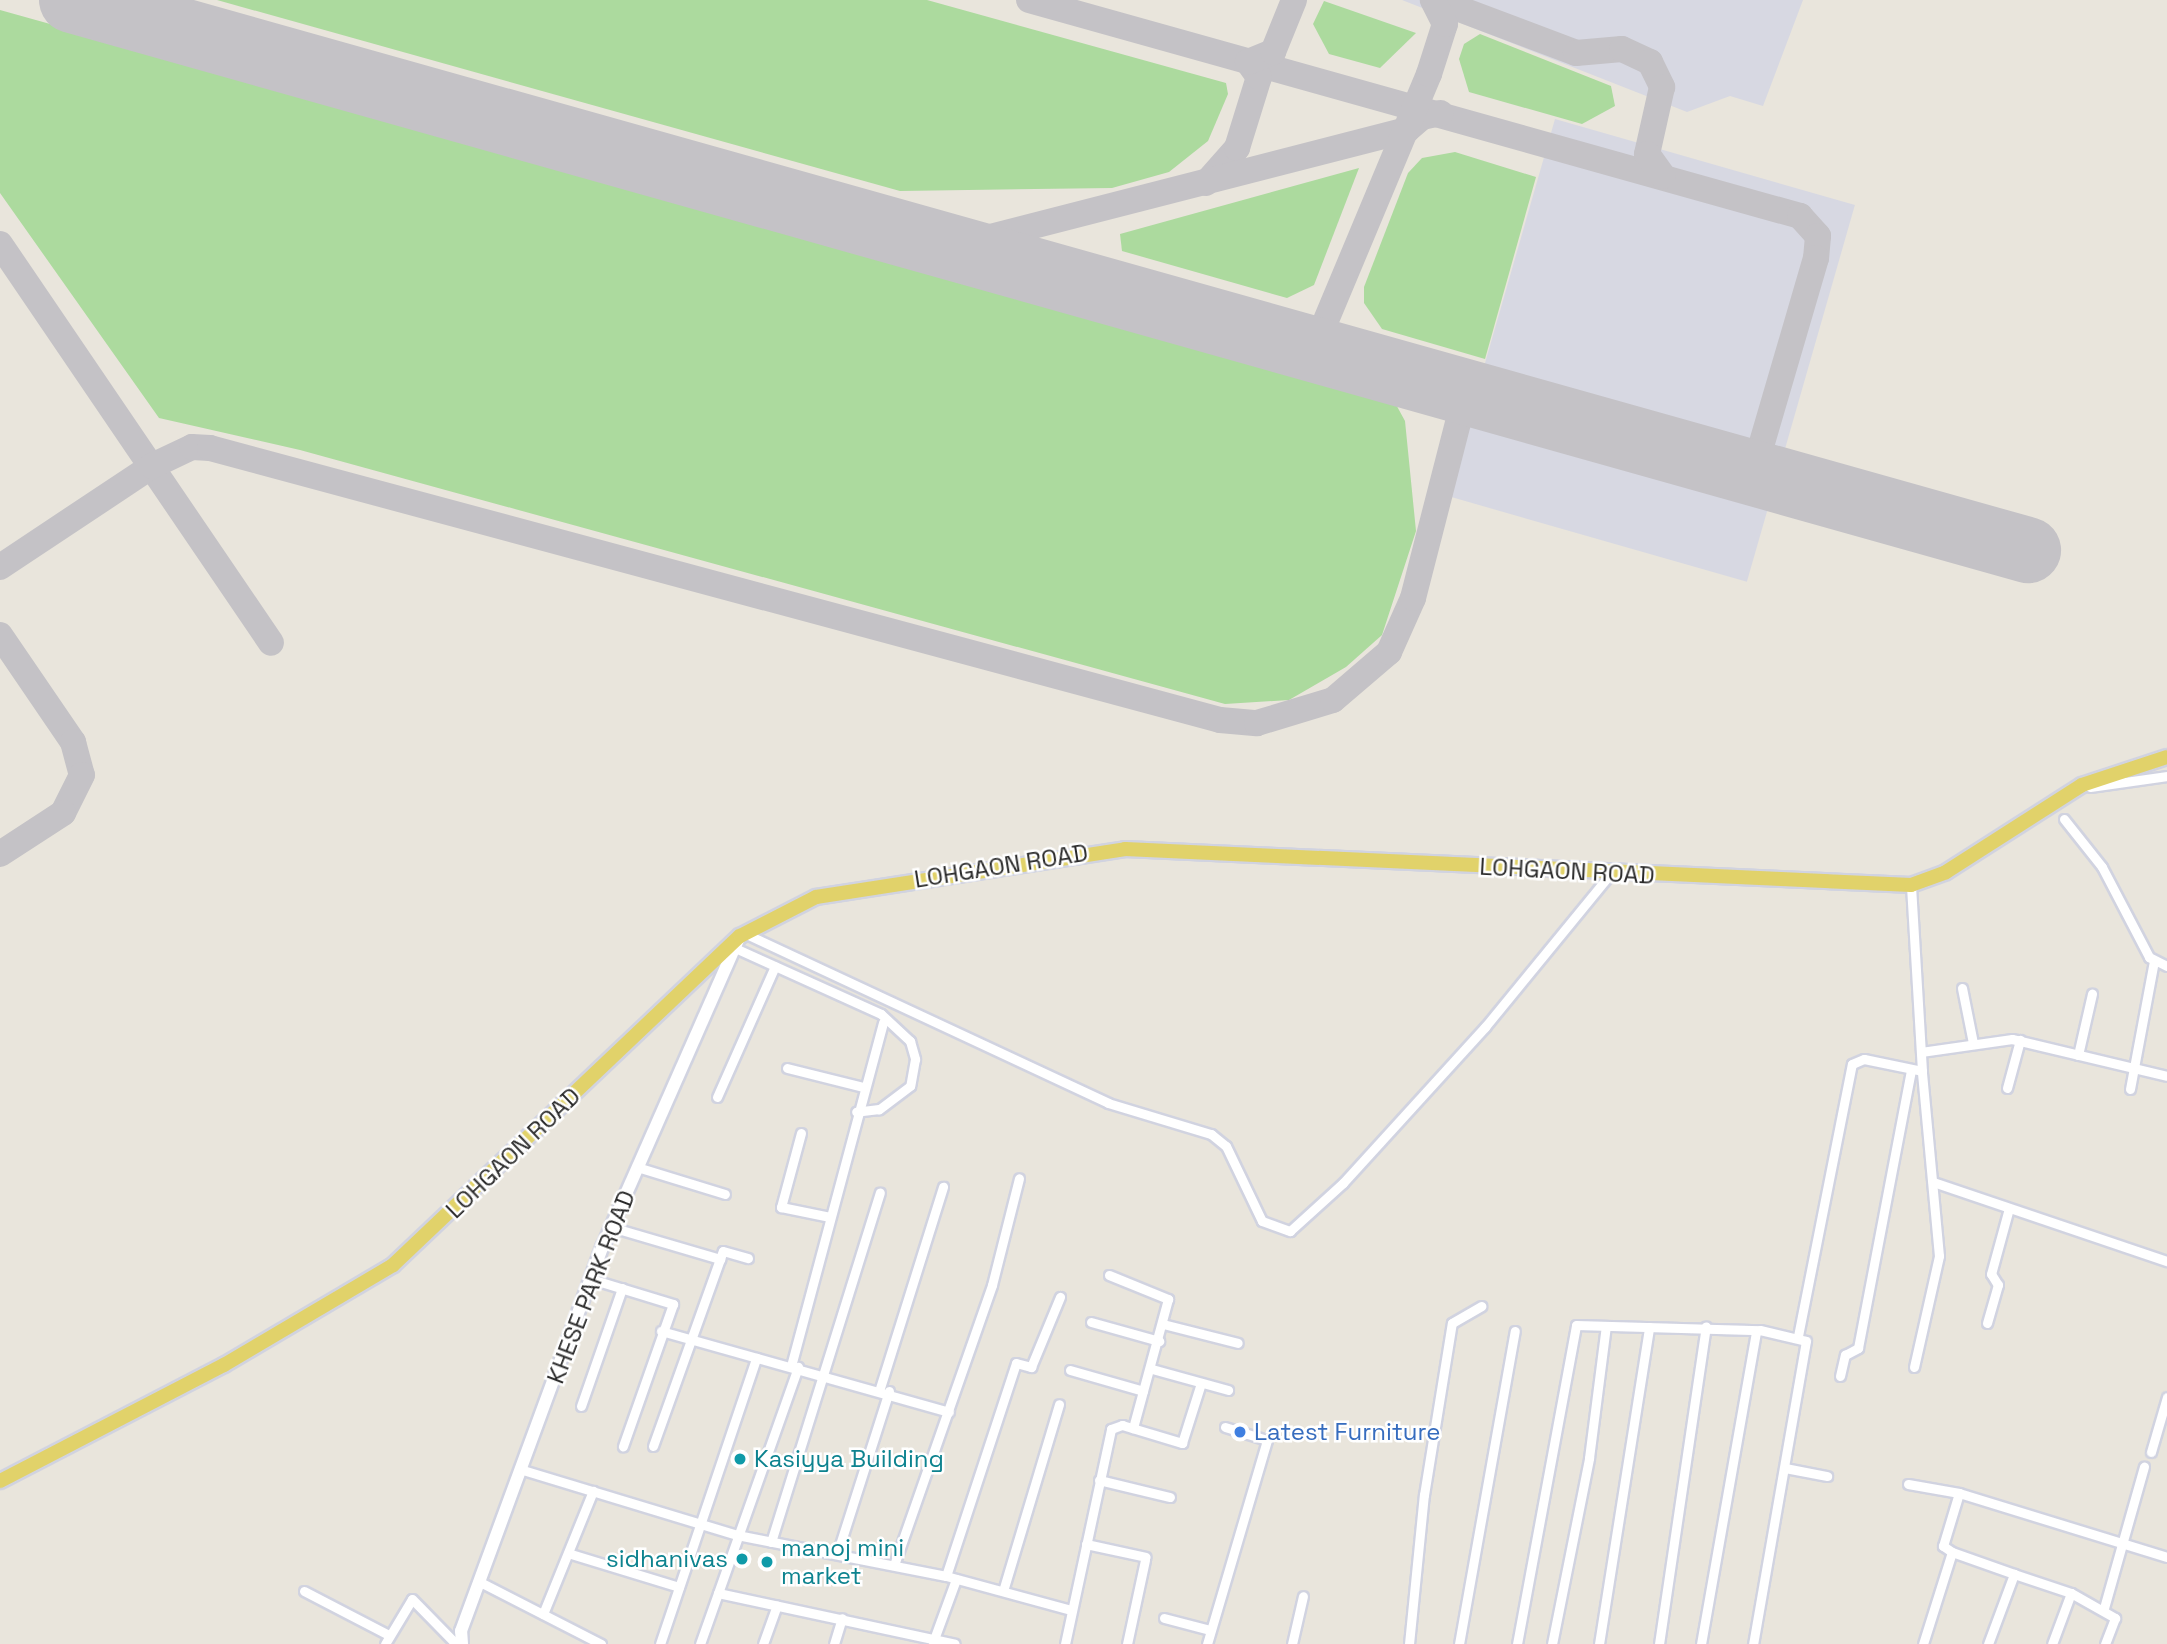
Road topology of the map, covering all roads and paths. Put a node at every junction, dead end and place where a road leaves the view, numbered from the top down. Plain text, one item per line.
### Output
1 (2167, 757) edge
2 (2167, 776) edge
3 (2082, 785) junction
4 (2064, 819) dead end
5 (1611, 873) junction
6 (1911, 885) junction
7 (740, 939) junction
8 (2154, 961) junction
9 (2167, 966) edge
10 (775, 967) junction
11 (1962, 988) dead end
12 (2092, 994) dead end
13 (883, 1022) junction
14 (2020, 1041) junction
15 (1973, 1043) junction
16 (1921, 1052) junction
17 (2077, 1055) junction
18 (787, 1068) dead end
19 (2134, 1069) junction
20 (1911, 1071) junction
21 (1922, 1071) junction
22 (2167, 1076) edge
23 (863, 1087) junction
24 (2007, 1088) dead end
25 (2130, 1089) dead end
26 (717, 1097) dead end
27 (856, 1112) junction
28 (801, 1133) dead end
29 (637, 1167) junction
30 (1019, 1178) dead end
31 (1933, 1182) junction
32 (943, 1186) dead end
33 (880, 1193) dead end
34 (725, 1194) dead end
35 (2009, 1208) junction
36 (830, 1217) junction
37 (611, 1227) junction
38 (748, 1258) dead end
39 (720, 1259) junction
40 (2167, 1261) edge
41 (1110, 1275) dead end
42 (591, 1279) junction
43 (622, 1288) junction
44 (1060, 1297) dead end
45 (1482, 1306) dead end
46 (1091, 1322) dead end
47 (1987, 1323) dead end
48 (1163, 1324) junction
49 (1606, 1326) junction
50 (1706, 1326) junction
51 (1649, 1327) junction
52 (661, 1331) junction
53 (1515, 1331) dead end
54 (1756, 1331) junction
55 (1798, 1336) junction
56 (690, 1340) junction
57 (1159, 1342) junction
58 (1238, 1343) dead end
59 (755, 1358) junction
60 (794, 1366) junction
61 (1914, 1367) dead end
62 (1152, 1369) junction
63 (1070, 1370) dead end
64 (825, 1375) junction
65 (1840, 1376) dead end
66 (1201, 1382) junction
67 (884, 1390) junction
68 (1228, 1390) dead end
69 (1143, 1391) junction
70 (2167, 1397) edge
71 (1059, 1404) dead end
72 (581, 1406) dead end
73 (949, 1412) junction
74 (1225, 1427) dead end
75 (1133, 1428) junction
76 (623, 1446) dead end
77 (653, 1446) dead end
78 (2151, 1452) dead end
79 (2144, 1466) dead end
80 (1786, 1468) junction
81 (523, 1470) junction
82 (1826, 1476) dead end
83 (1099, 1480) junction
84 (0, 1481) edge
85 (1908, 1483) dead end
86 (593, 1491) junction
87 (1959, 1493) junction
88 (1170, 1497) dead end
89 (700, 1525) junction
90 (737, 1535) junction
91 (771, 1542) junction
92 (1086, 1544) junction
93 (2122, 1544) junction
94 (1952, 1552) junction
95 (571, 1554) junction
96 (837, 1554) junction
97 (2167, 1557) edge
98 (894, 1565) junction
99 (2014, 1574) junction
100 (951, 1578) junction
101 (480, 1582) junction
102 (679, 1587) junction
103 (304, 1591) dead end
104 (1003, 1591) junction
105 (718, 1593) junction
106 (2071, 1593) junction
107 (1303, 1596) dead end
108 (777, 1605) junction
109 (2104, 1608) junction
110 (1071, 1610) junction
111 (543, 1614) junction
112 (842, 1618) junction
113 (1164, 1618) dead end
114 (1210, 1630) junction
115 (387, 1639) edge
116 (934, 1641) edge
117 (456, 1644) edge
118 (462, 1644) edge
119 (601, 1644) edge
120 (660, 1644) edge
121 (699, 1644) edge
122 (764, 1644) edge
123 (834, 1644) edge
124 (955, 1644) edge
125 (1065, 1644) edge
126 (1127, 1644) edge
127 (1208, 1644) edge
128 (1292, 1644) edge
129 (1409, 1644) edge
130 (1459, 1644) edge
131 (1517, 1644) edge
132 (1552, 1644) edge
133 (1599, 1644) edge
134 (1659, 1644) edge
135 (1701, 1644) edge
136 (1753, 1644) edge
137 (1923, 1644) edge
138 (1988, 1644) edge
139 (2052, 1644) edge
140 (2105, 1644) edge

1 - 3 main road, LOHGAON ROAD
2 - 3 street
3 - 6 main road, LOHGAON ROAD
4 - 8 street
5 - 6 main road, LOHGAON ROAD
5 - 7 main road, LOHGAON ROAD
5 - 7 street
6 - 16 street
7 - 10 street
7 - 29 street, KHESE PARK ROAD
7 - 84 main road, LOHGAON ROAD
8 - 9 street
8 - 19 street
10 - 13 street
10 - 26 street
11 - 15 street
12 - 17 street
13 - 23 street
13 - 27 street
14 - 15 street
14 - 17 street
14 - 24 street
15 - 16 street
16 - 21 street
17 - 19 street
18 - 23 street
19 - 22 street
19 - 25 street
20 - 21 street
20 - 55 street
20 - 65 street
21 - 31 street
23 - 27 street
27 - 36 street
28 - 36 street
29 - 34 street
29 - 37 street, KHESE PARK ROAD
30 - 73 street
31 - 35 street
31 - 61 street
32 - 67 street
33 - 64 street
35 - 40 street
35 - 47 street
36 - 60 street
37 - 39 street
37 - 42 street, KHESE PARK ROAD
38 - 39 street
39 - 56 street
41 - 48 street
42 - 43 street
42 - 81 street, KHESE PARK ROAD
43 - 52 street
43 - 72 street
44 - 100 street
45 - 129 street
46 - 57 street
48 - 57 street
48 - 58 street
49 - 51 street
49 - 131 street
49 - 132 street
50 - 51 street
50 - 54 street
50 - 134 street
51 - 133 street
52 - 56 street
52 - 76 street
53 - 130 street
54 - 55 street
54 - 135 street
55 - 80 street
56 - 59 street
56 - 77 street
57 - 62 street
59 - 60 street
59 - 89 street
60 - 64 street
60 - 90 street
62 - 66 street
62 - 69 street
63 - 69 street
64 - 67 street
64 - 91 street
66 - 68 street
66 - 75 street
67 - 73 street
67 - 96 street
69 - 75 street
70 - 78 street
71 - 104 street
73 - 98 street
74 - 114 street
75 - 83 street
79 - 93 street
80 - 82 street
80 - 136 street
81 - 86 street
81 - 101 street, KHESE PARK ROAD
83 - 88 street
83 - 92 street
85 - 87 street
86 - 89 street
86 - 95 street
87 - 93 street
87 - 94 street
89 - 90 street
89 - 102 street
90 - 91 street
90 - 105 street
91 - 96 street
92 - 110 street
92 - 126 street
93 - 97 street
93 - 109 street
94 - 99 street
94 - 137 street
95 - 102 street
95 - 111 street
96 - 98 street
98 - 100 street
99 - 106 street
99 - 138 street
100 - 104 street
100 - 116 street
101 - 111 street
101 - 118 street, KHESE PARK ROAD
102 - 120 street
103 - 115 street
104 - 110 street
105 - 108 street
105 - 121 street
106 - 109 street
106 - 139 street
107 - 128 street
108 - 112 street
108 - 122 street
109 - 140 street
110 - 125 street
111 - 119 street
112 - 116 street
112 - 123 street
113 - 114 street
114 - 127 street
115 - 117 street
116 - 124 street

